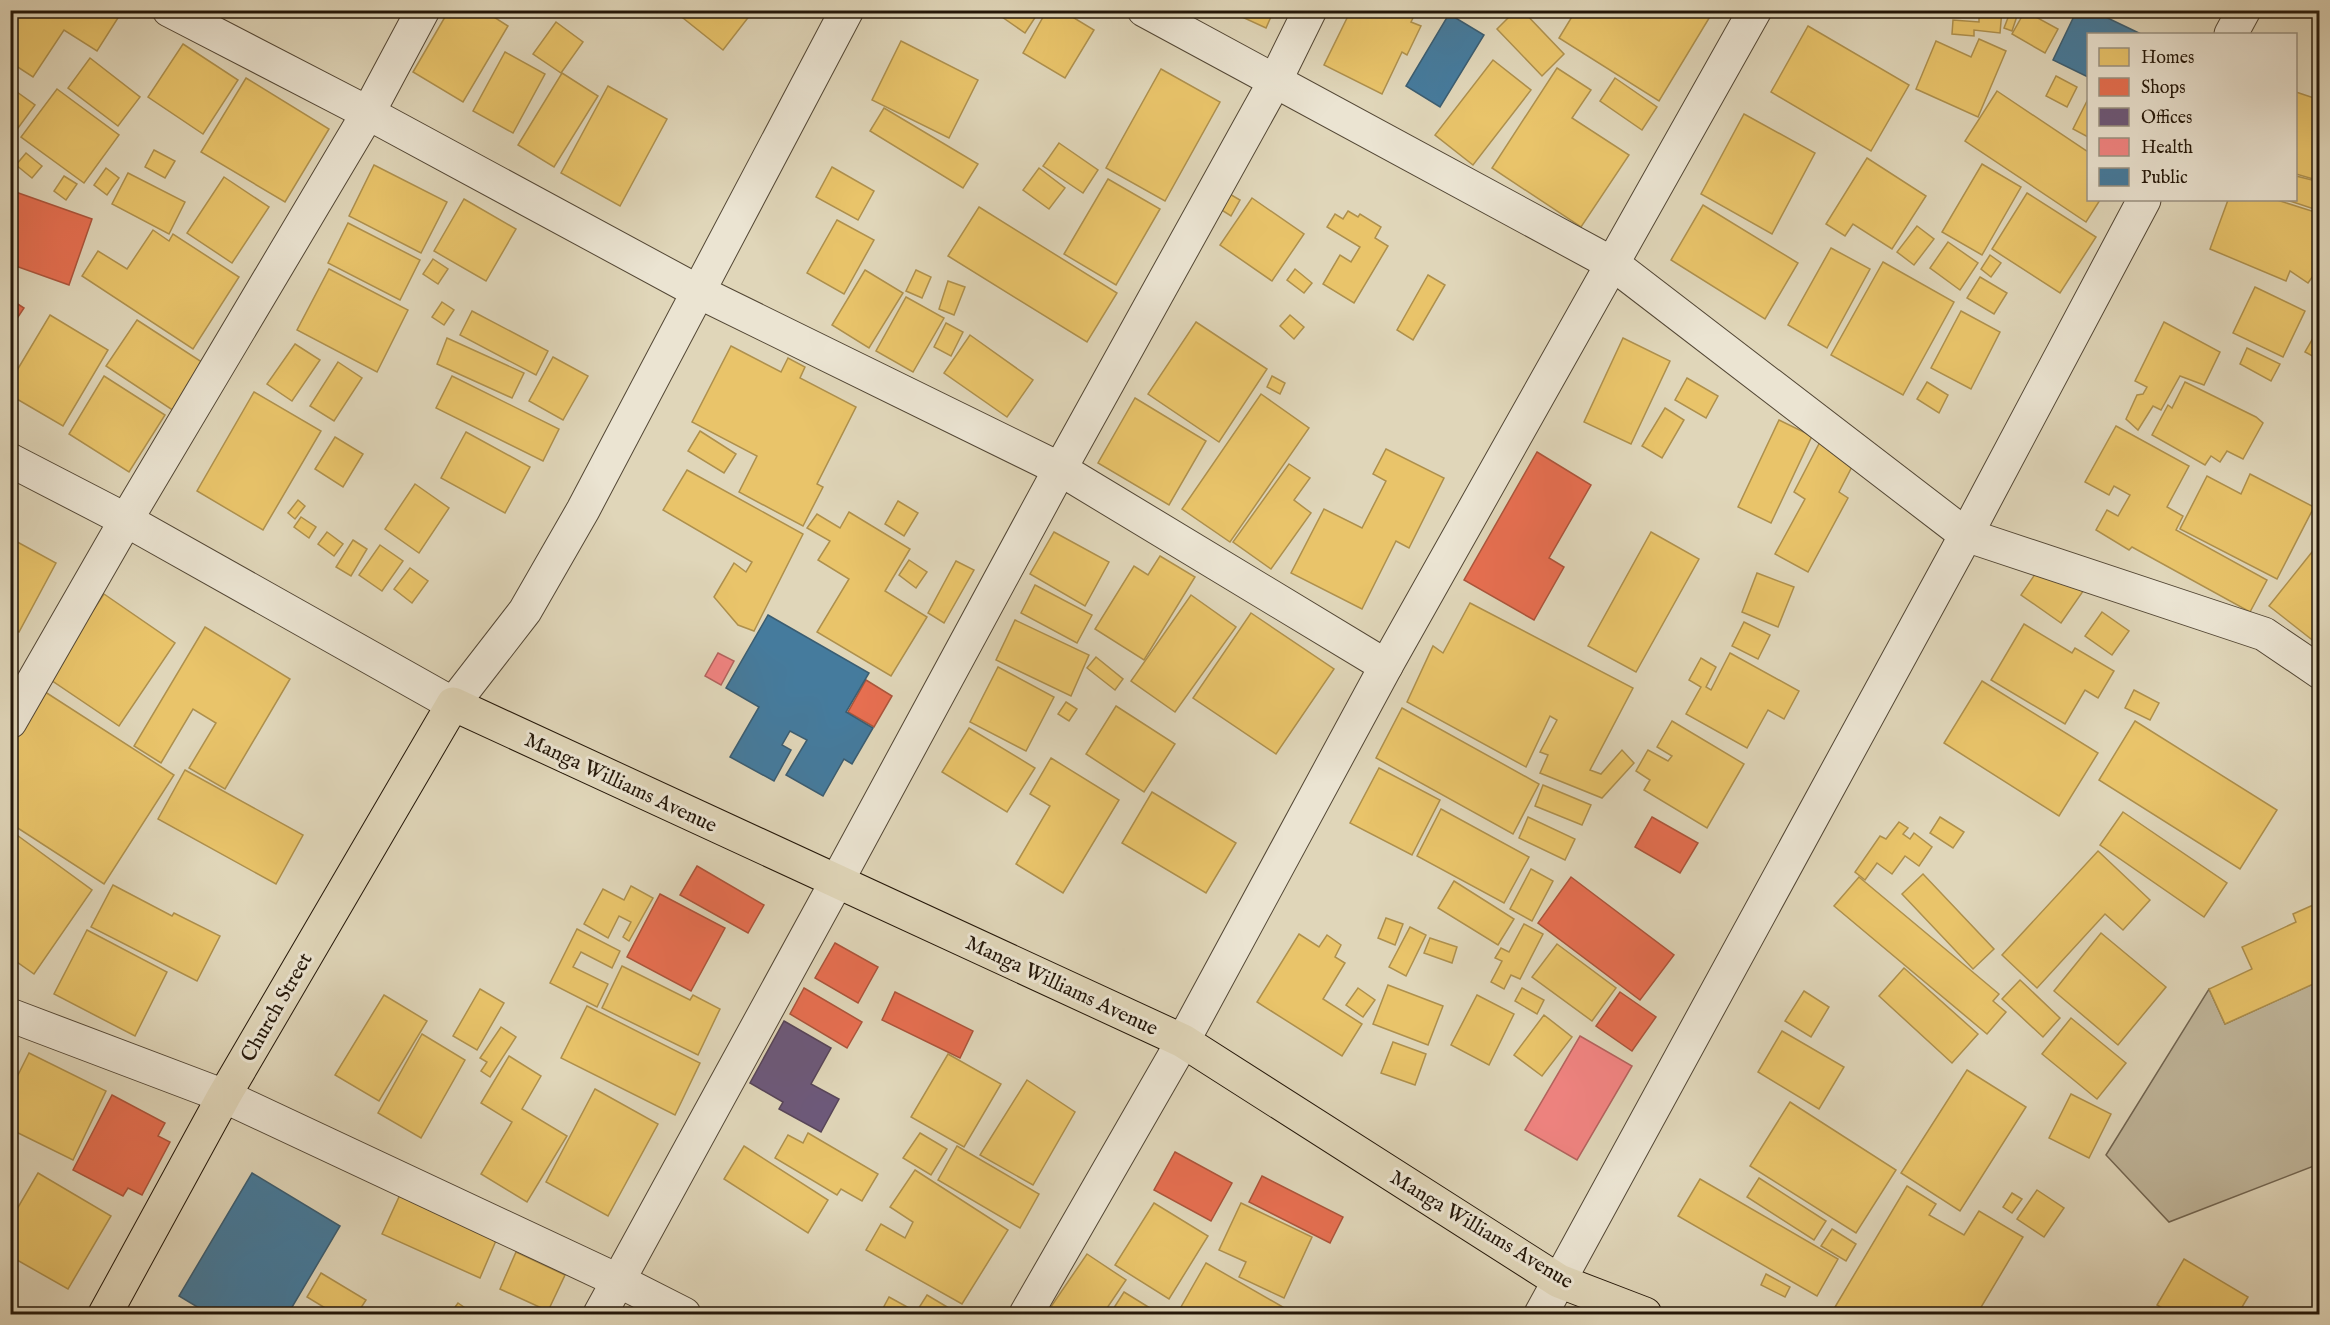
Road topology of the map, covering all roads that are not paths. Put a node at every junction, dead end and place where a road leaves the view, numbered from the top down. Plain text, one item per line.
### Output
1 (169, 10) edge
2 (423, 10) edge
3 (847, 10) edge
4 (1144, 10) edge
5 (1310, 10) edge
6 (1755, 10) edge
7 (2244, 10) edge
8 (2232, 33) edge
9 (1275, 81) junction
10 (368, 113) junction
11 (2143, 201) edge
12 (1613, 264) junction
13 (697, 291) junction
14 (10, 460) edge
15 (1060, 470) junction
16 (126, 520) junction
17 (1966, 535) junction
18 (1386, 666) junction
19 (2319, 672) edge
20 (453, 704) junction
21 (10, 722) edge
22 (837, 881) junction
23 (10, 1015) edge
24 (1183, 1041) junction
25 (224, 1096) junction
26 (619, 1281) junction
27 (1559, 1281) junction
28 (105, 1314) edge
29 (600, 1314) edge
30 (684, 1314) edge
31 (1026, 1314) edge
32 (1541, 1314) edge
33 (1645, 1314) edge

1 - 10 street
2 - 10 street
3 - 13 street
4 - 9 street
5 - 9 street
6 - 12 street
7 - 8 street
9 - 12 street
9 - 15 street
10 - 13 street
10 - 16 street
11 - 17 street
12 - 17 street
12 - 18 street
13 - 15 street
13 - 20 street
14 - 16 street
15 - 18 street
15 - 22 street
16 - 20 street
16 - 21 street
17 - 19 street
17 - 27 street
18 - 24 street
20 - 22 main road, Manga Williams Avenue
20 - 25 main road, Church Street
22 - 24 main road, Manga Williams Avenue
22 - 26 street
23 - 25 street
24 - 27 main road, Manga Williams Avenue
24 - 31 street
25 - 26 street
25 - 28 main road, Church Street
26 - 29 street
26 - 30 street
27 - 32 street
27 - 33 main road, Manga Williams Avenue

